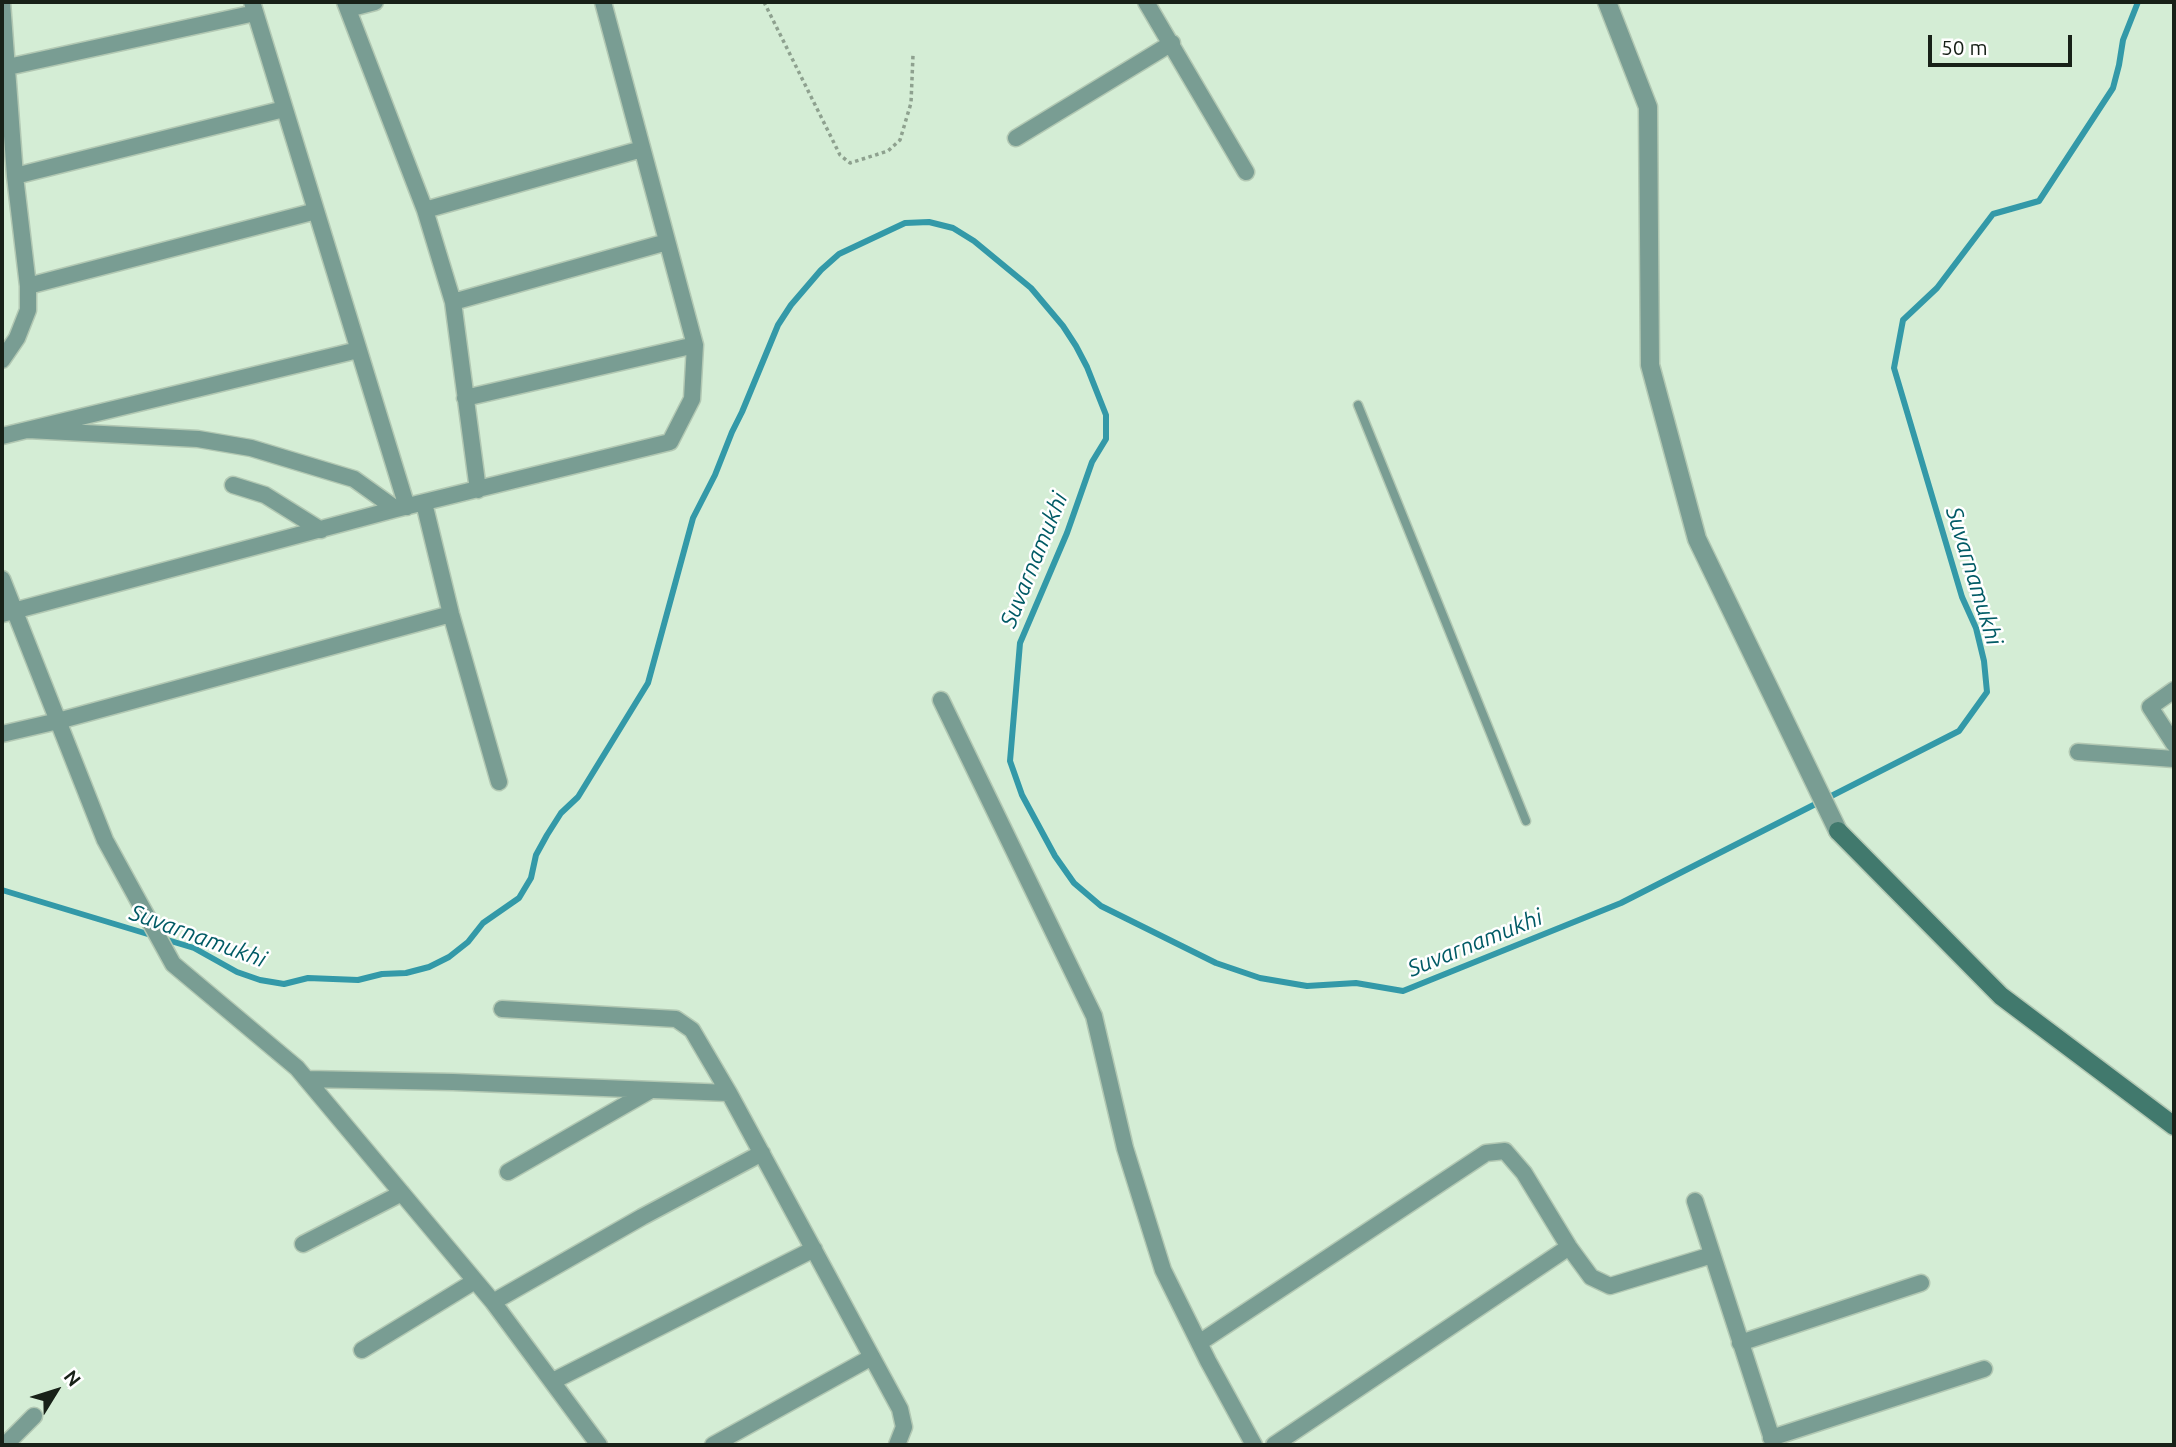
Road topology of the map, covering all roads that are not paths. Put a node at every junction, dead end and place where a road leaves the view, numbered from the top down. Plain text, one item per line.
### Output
1 (2, 2) edge
2 (375, 2) edge
3 (603, 2) edge
4 (1146, 2) edge
5 (1607, 2) edge
6 (347, 5) edge
7 (253, 8) edge
8 (1172, 43) junction
9 (8, 67) junction
10 (284, 109) junction
11 (1016, 138) dead end
12 (642, 149) junction
13 (1247, 172) dead end
14 (15, 176) junction
15 (425, 210) junction
16 (316, 211) junction
17 (667, 242) junction
18 (28, 286) junction
19 (453, 302) junction
20 (695, 345) junction
21 (358, 350) junction
22 (2, 360) edge
23 (466, 397) junction
24 (1358, 405) dead end
25 (28, 430) junction
26 (2, 436) edge
27 (233, 485) dead end
28 (478, 490) junction
29 (424, 503) junction
30 (401, 508) junction
31 (321, 530) junction
32 (2, 579) edge
33 (8, 613) edge
34 (451, 614) junction
35 (2174, 690) edge
36 (941, 700) dead end
37 (58, 721) junction
38 (2, 734) edge
39 (2174, 744) edge
40 (2078, 752) dead end
41 (2174, 759) edge
42 (499, 782) dead end
43 (1526, 821) dead end
44 (1838, 831) joint
45 (502, 1009) dead end
46 (306, 1079) junction
47 (651, 1090) junction
48 (729, 1093) junction
49 (2174, 1126) edge
50 (761, 1153) junction
51 (508, 1172) dead end
52 (402, 1193) junction
53 (1695, 1201) dead end
54 (303, 1244) dead end
55 (1569, 1247) junction
56 (814, 1249) junction
57 (1712, 1255) junction
58 (475, 1281) junction
59 (1921, 1283) dead end
60 (493, 1302) junction
61 (1199, 1343) junction
62 (1740, 1343) junction
63 (362, 1350) dead end
64 (872, 1357) junction
65 (1984, 1369) dead end
66 (553, 1381) junction
67 (34, 1416) dead end
68 (1772, 1442) edge
69 (5, 1445) edge
70 (599, 1445) edge
71 (713, 1445) edge
72 (897, 1445) edge
73 (1254, 1445) edge
74 (1274, 1445) edge

1 - 9 street
2 - 6 street
3 - 12 street
4 - 8 street
5 - 44 street
6 - 15 street
7 - 9 street
7 - 10 street
8 - 11 street
8 - 13 street
9 - 14 street
10 - 14 street
10 - 16 street
12 - 15 street
12 - 17 street
14 - 18 street
15 - 19 street
16 - 18 street
16 - 21 street
17 - 19 street
17 - 20 street
18 - 22 street
19 - 23 street
20 - 23 street
20 - 28 street
21 - 25 street
21 - 30 street
23 - 28 street
24 - 43 lane
25 - 26 street
25 - 30 street
27 - 31 street
28 - 29 street
29 - 30 street
29 - 34 street
30 - 31 street
31 - 33 street
32 - 33 street
33 - 37 street
34 - 37 street
34 - 42 street
35 - 39 street
36 - 61 street
37 - 38 street
37 - 46 street
40 - 41 street
44 - 49 main road
45 - 48 street
46 - 47 street
46 - 52 street
47 - 48 street
47 - 51 street
48 - 50 street
50 - 56 street
50 - 60 street
52 - 54 street
52 - 58 street
53 - 57 street
55 - 57 street
55 - 61 street
55 - 74 street
56 - 64 street
56 - 66 street
57 - 62 street
58 - 60 street
58 - 63 street
59 - 62 street
60 - 66 street
61 - 73 street
62 - 68 street
64 - 71 street
64 - 72 street
65 - 68 street
66 - 70 street
67 - 69 street

